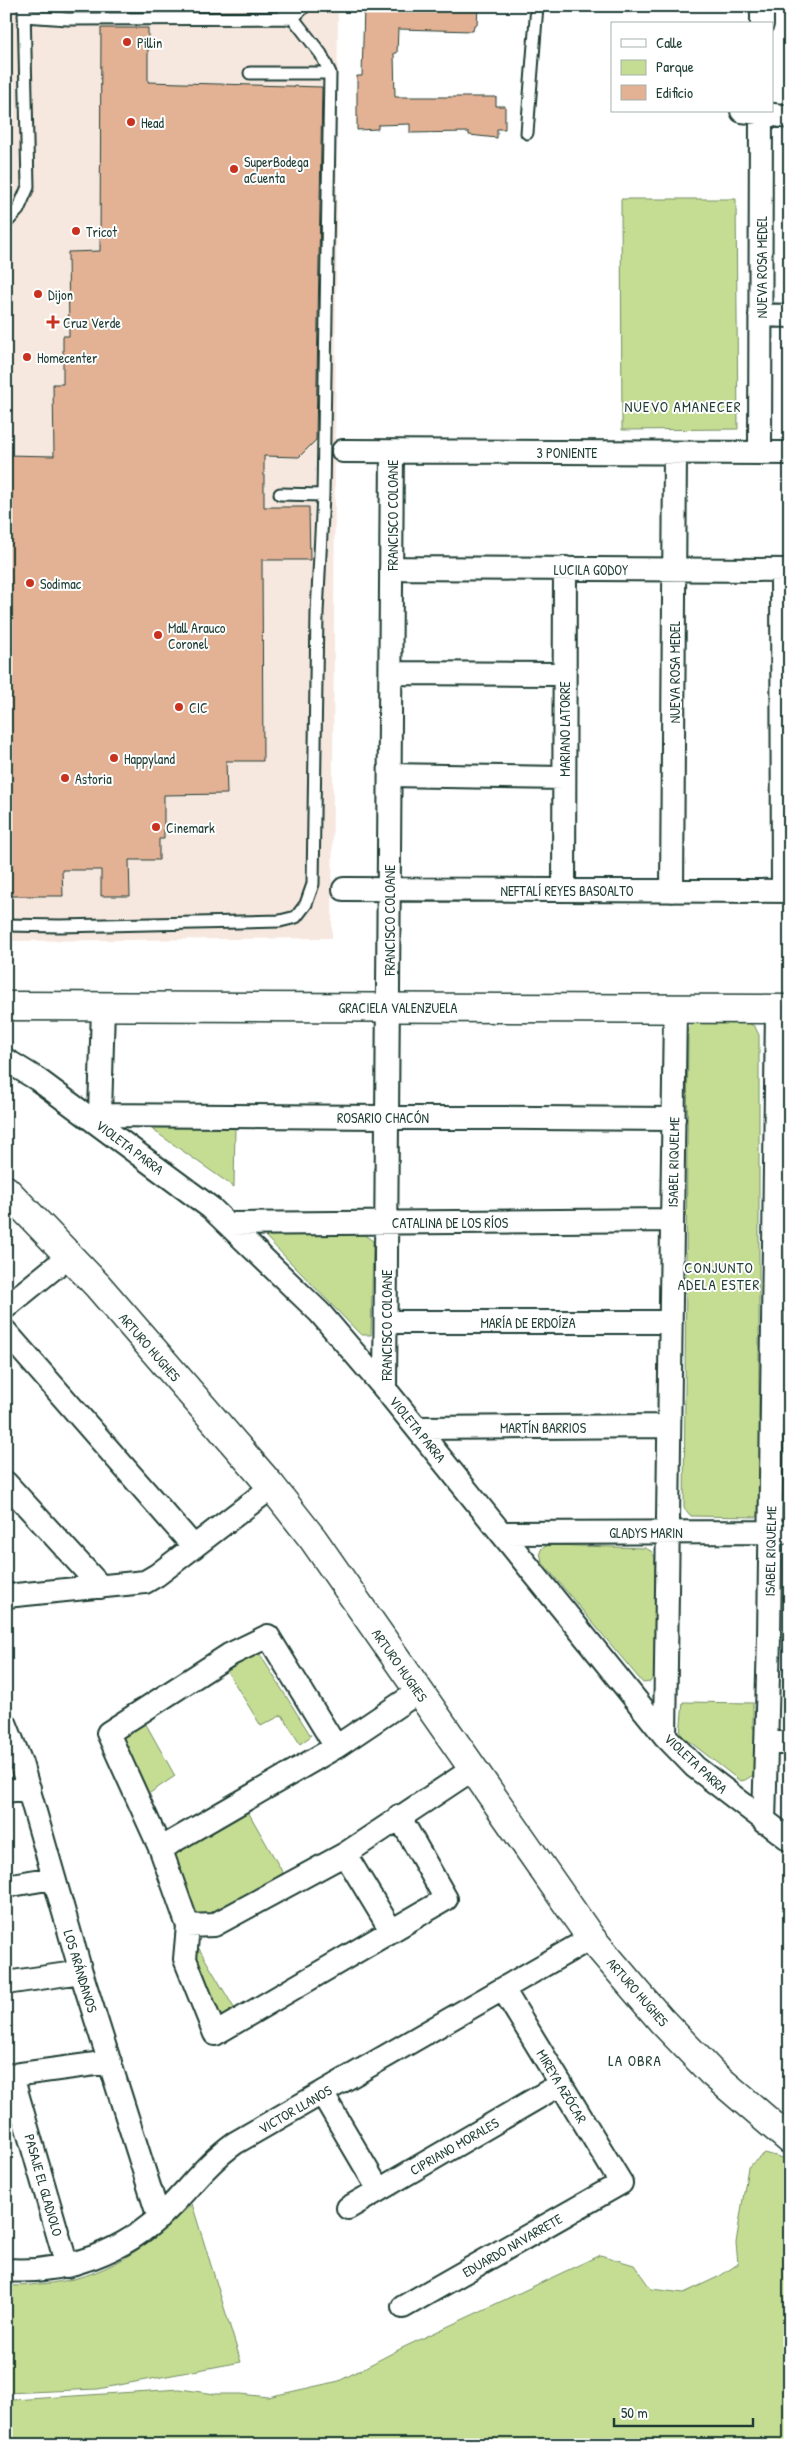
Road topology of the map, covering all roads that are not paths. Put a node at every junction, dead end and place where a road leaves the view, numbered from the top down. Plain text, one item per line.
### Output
1 (281, 6) edge
2 (304, 6) edge
3 (537, 6) edge
4 (762, 6) edge
5 (22, 10) edge
6 (293, 18) junction
7 (762, 22) edge
8 (250, 73) dead end
9 (330, 73) junction
10 (755, 112) edge
11 (790, 117) edge
12 (527, 133) dead end
13 (6, 223) edge
14 (760, 315) junction
15 (790, 316) edge
16 (343, 451) dead end
17 (392, 452) junction
18 (675, 452) junction
19 (760, 453) junction
20 (790, 453) edge
21 (280, 494) dead end
22 (323, 495) junction
23 (391, 568) junction
24 (565, 568) junction
25 (674, 569) junction
26 (786, 570) edge
27 (391, 673) junction
28 (564, 674) junction
29 (786, 676) edge
30 (390, 775) junction
31 (564, 778) junction
32 (786, 783) edge
33 (344, 889) dead end
34 (389, 890) junction
35 (564, 890) junction
36 (672, 891) junction
37 (786, 891) edge
38 (6, 925) edge
39 (6, 1006) edge
40 (103, 1006) junction
41 (388, 1007) junction
42 (675, 1009) junction
43 (784, 1009) edge
44 (6, 1060) edge
45 (387, 1117) junction
46 (783, 1118) edge
47 (98, 1119) junction
48 (674, 1119) junction
49 (6, 1190) edge
50 (672, 1220) junction
51 (386, 1222) junction
52 (782, 1222) edge
53 (228, 1224) junction
54 (70, 1255) junction
55 (6, 1307) edge
56 (386, 1322) junction
57 (671, 1322) junction
58 (781, 1325) edge
59 (6, 1332) edge
60 (385, 1389) junction
61 (669, 1426) junction
62 (417, 1428) junction
63 (781, 1428) edge
64 (6, 1483) edge
65 (272, 1487) junction
66 (668, 1532) junction
67 (780, 1532) edge
68 (502, 1533) junction
69 (194, 1547) junction
70 (101, 1587) junction
71 (6, 1596) edge
72 (779, 1638) edge
73 (418, 1692) junction
74 (6, 1725) edge
75 (665, 1736) junction
76 (767, 1743) junction
77 (790, 1743) edge
78 (336, 1747) junction
79 (473, 1769) junction
80 (29, 1788) junction
81 (6, 1791) edge
82 (399, 1816) junction
83 (764, 1822) junction
84 (790, 1840) edge
85 (161, 1850) junction
86 (345, 1854) junction
87 (53, 1878) junction
88 (6, 1886) edge
89 (188, 1926) junction
90 (390, 1930) junction
91 (591, 1938) junction
92 (81, 1972) junction
93 (6, 1983) edge
94 (503, 1989) junction
95 (110, 2062) junction
96 (9, 2076) edge
97 (561, 2084) junction
98 (322, 2093) junction
99 (790, 2140) edge
100 (621, 2183) joint
101 (379, 2190) junction
102 (348, 2208) dead end
103 (159, 2218) junction
104 (68, 2266) junction
105 (6, 2270) edge
106 (403, 2307) dead end

1 - 6 lane
2 - 6 lane
3 - 12 lane
4 - 7 street
5 - 6 lane
5 - 13 lane
6 - 9 lane
8 - 9 lane
9 - 22 lane
10 - 11 street
10 - 14 street, NUEVA ROSA MEDEL
14 - 15 street
14 - 19 street, NUEVA ROSA MEDEL
16 - 17 street, 3 PONIENTE
17 - 18 street, 3 PONIENTE
17 - 23 street, FRANCISCO COLOANE
18 - 19 street, 3 PONIENTE
18 - 25 street, NUEVA ROSA MEDEL
19 - 20 street, 3 PONIENTE
21 - 22 lane
22 - 38 lane
23 - 24 street, LUCILA GODOY
23 - 27 street, FRANCISCO COLOANE
24 - 25 street, LUCILA GODOY
24 - 28 street, MARIANO LATORRE
25 - 26 street, LUCILA GODOY
25 - 36 street, NUEVA ROSA MEDEL
26 - 29 street
27 - 28 street
27 - 30 street, FRANCISCO COLOANE
28 - 31 street, MARIANO LATORRE
29 - 32 street
30 - 31 street
30 - 34 street, FRANCISCO COLOANE
31 - 35 street, MARIANO LATORRE
32 - 37 street
33 - 34 street, NEFTALÍ REYES BASOALTO
34 - 35 street, NEFTALÍ REYES BASOALTO
34 - 41 street, FRANCISCO COLOANE
35 - 36 street, NEFTALÍ REYES BASOALTO
36 - 37 street, NEFTALÍ REYES BASOALTO
39 - 40 street, GRACIELA VALENZUELA
40 - 41 street, GRACIELA VALENZUELA
40 - 47 street
41 - 42 street, GRACIELA VALENZUELA
41 - 45 street, FRANCISCO COLOANE
42 - 43 street, GRACIELA VALENZUELA
42 - 48 street, ISABEL RIQUELME
43 - 46 street, ISABEL RIQUELME
44 - 47 street, VIOLETA PARRA
45 - 47 street, ROSARIO CHACÓN
45 - 48 street, ROSARIO CHACÓN
45 - 51 street, FRANCISCO COLOANE
46 - 52 street, ISABEL RIQUELME
47 - 53 street, VIOLETA PARRA
48 - 50 street, ISABEL RIQUELME
49 - 54 street, ARTURO HUGHES
50 - 51 street, CATALINA DE LOS RÍOS
50 - 57 street, ISABEL RIQUELME
51 - 53 street, CATALINA DE LOS RÍOS
51 - 56 street, FRANCISCO COLOANE
52 - 58 street, ISABEL RIQUELME
53 - 60 street, VIOLETA PARRA
54 - 55 street
54 - 65 street, ARTURO HUGHES
56 - 57 street, MARÍA DE ERDOÍZA
56 - 60 street, FRANCISCO COLOANE
57 - 61 street, ISABEL RIQUELME
58 - 63 street, ISABEL RIQUELME
59 - 69 street
60 - 62 street, VIOLETA PARRA
61 - 62 street, MARTÍN BARRIOS
61 - 66 street, ISABEL RIQUELME
62 - 68 street, VIOLETA PARRA
63 - 67 street, ISABEL RIQUELME
64 - 70 street
65 - 69 street
65 - 73 street, ARTURO HUGHES
66 - 67 street, GLADYS MARIN
66 - 68 street, GLADYS MARIN
66 - 75 street, ISABEL RIQUELME
67 - 72 street, ISABEL RIQUELME
68 - 75 street, VIOLETA PARRA
69 - 70 street
70 - 71 street
72 - 76 street, ISABEL RIQUELME
73 - 78 street
73 - 79 street, ARTURO HUGHES
74 - 80 street, LOS ARÁNDANOS
75 - 83 street, VIOLETA PARRA
76 - 77 street
76 - 83 street, ISABEL RIQUELME
78 - 85 street
78 - 85 street
79 - 82 street
79 - 91 street, ARTURO HUGHES
80 - 81 street
80 - 87 street, LOS ARÁNDANOS
82 - 86 street
82 - 90 street
83 - 84 street, VIOLETA PARRA
85 - 89 street
86 - 89 street
86 - 90 street
87 - 88 street
87 - 92 street, LOS ARÁNDANOS
89 - 90 street
91 - 94 street, VICTOR LLANOS
91 - 99 street, ARTURO HUGHES
92 - 93 street
92 - 95 street, LOS ARÁNDANOS
94 - 97 street, MIREYA AZÓCAR
94 - 98 street, VICTOR LLANOS
95 - 96 street
95 - 103 street, LOS ARÁNDANOS
96 - 104 street, PASAJE EL GLADIOLO
97 - 100 street, MIREYA AZÓCAR
97 - 101 street, CIPRIANO MORALES
98 - 101 street
98 - 103 street, VICTOR LLANOS
100 - 106 street, EDUARDO NAVARRETE
101 - 102 street, CIPRIANO MORALES
103 - 104 street, VICTOR LLANOS
104 - 105 street, VICTOR LLANOS

